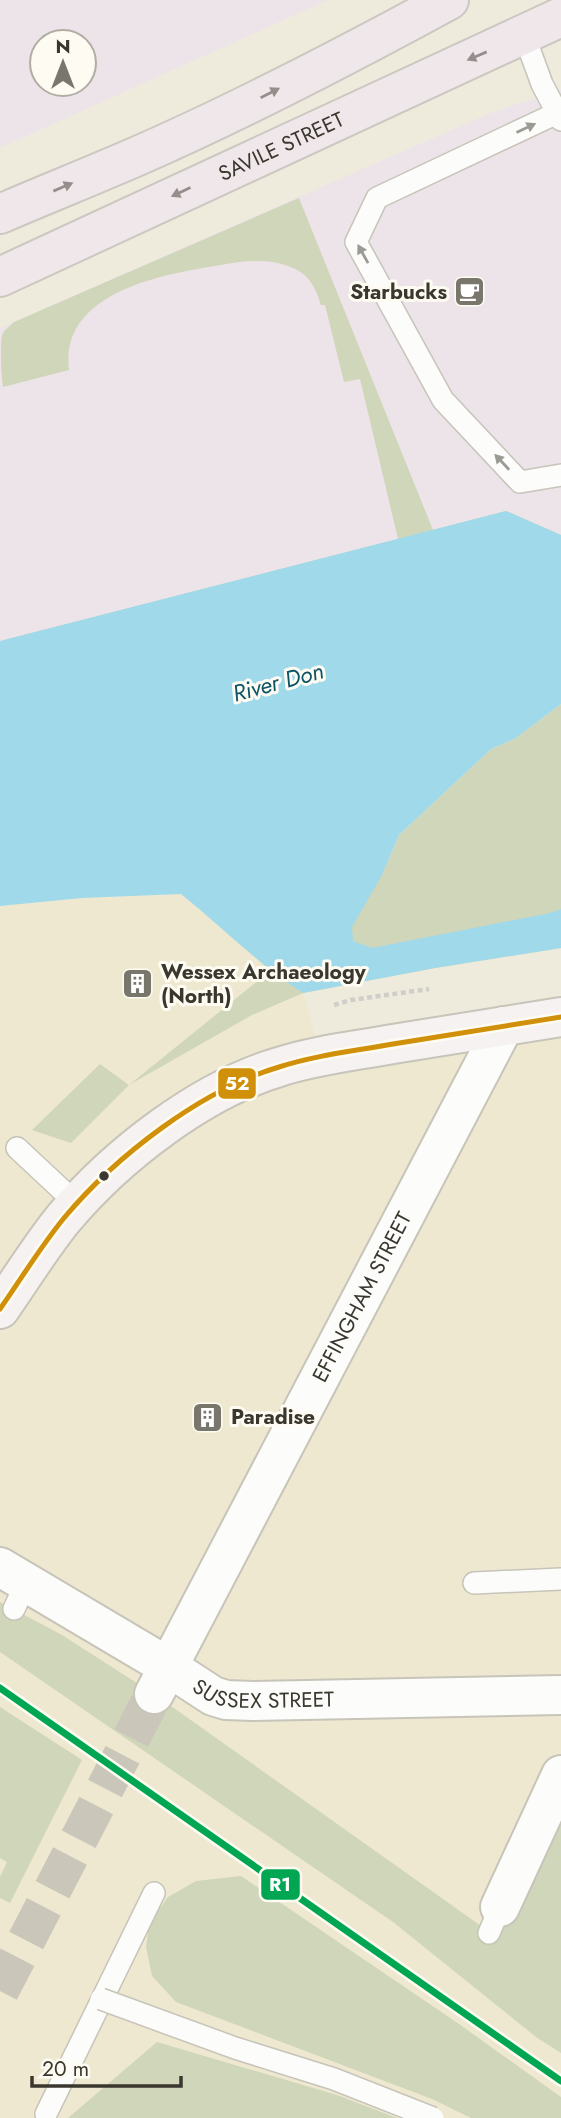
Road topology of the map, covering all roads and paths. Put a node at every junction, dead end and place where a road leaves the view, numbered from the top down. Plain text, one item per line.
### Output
1 (449, 0) edge
2 (561, 17) edge
3 (524, 35) junction
4 (559, 117) edge
5 (0, 214) edge
6 (0, 277) edge
7 (561, 475) edge
8 (561, 1017) edge
9 (505, 1026) junction
10 (17, 1148) dead end
11 (78, 1205) junction
12 (0, 1309) edge
13 (561, 1579) edge
14 (474, 1583) dead end
15 (13, 1586) edge
16 (161, 1680) junction
17 (561, 1695) edge
18 (561, 1776) edge
19 (154, 1893) dead end
20 (495, 1920) dead end
21 (101, 1999) junction
22 (46, 2113) dead end
23 (433, 2118) edge

5 -> 1 main road
2 - 3 main road, SAVILE STREET
3 - 4 lane
3 -> 6 main road, SAVILE STREET
7 -> 4 lane
8 - 9 main road
9 - 11 main road
9 - 16 street, EFFINGHAM STREET
10 - 11 lane
11 - 12 main road
13 - 14 lane
15 - 16 street, SUSSEX STREET
16 - 17 street, SUSSEX STREET
18 - 20 street
19 - 21 lane
21 - 22 lane
21 - 23 lane, bridge

